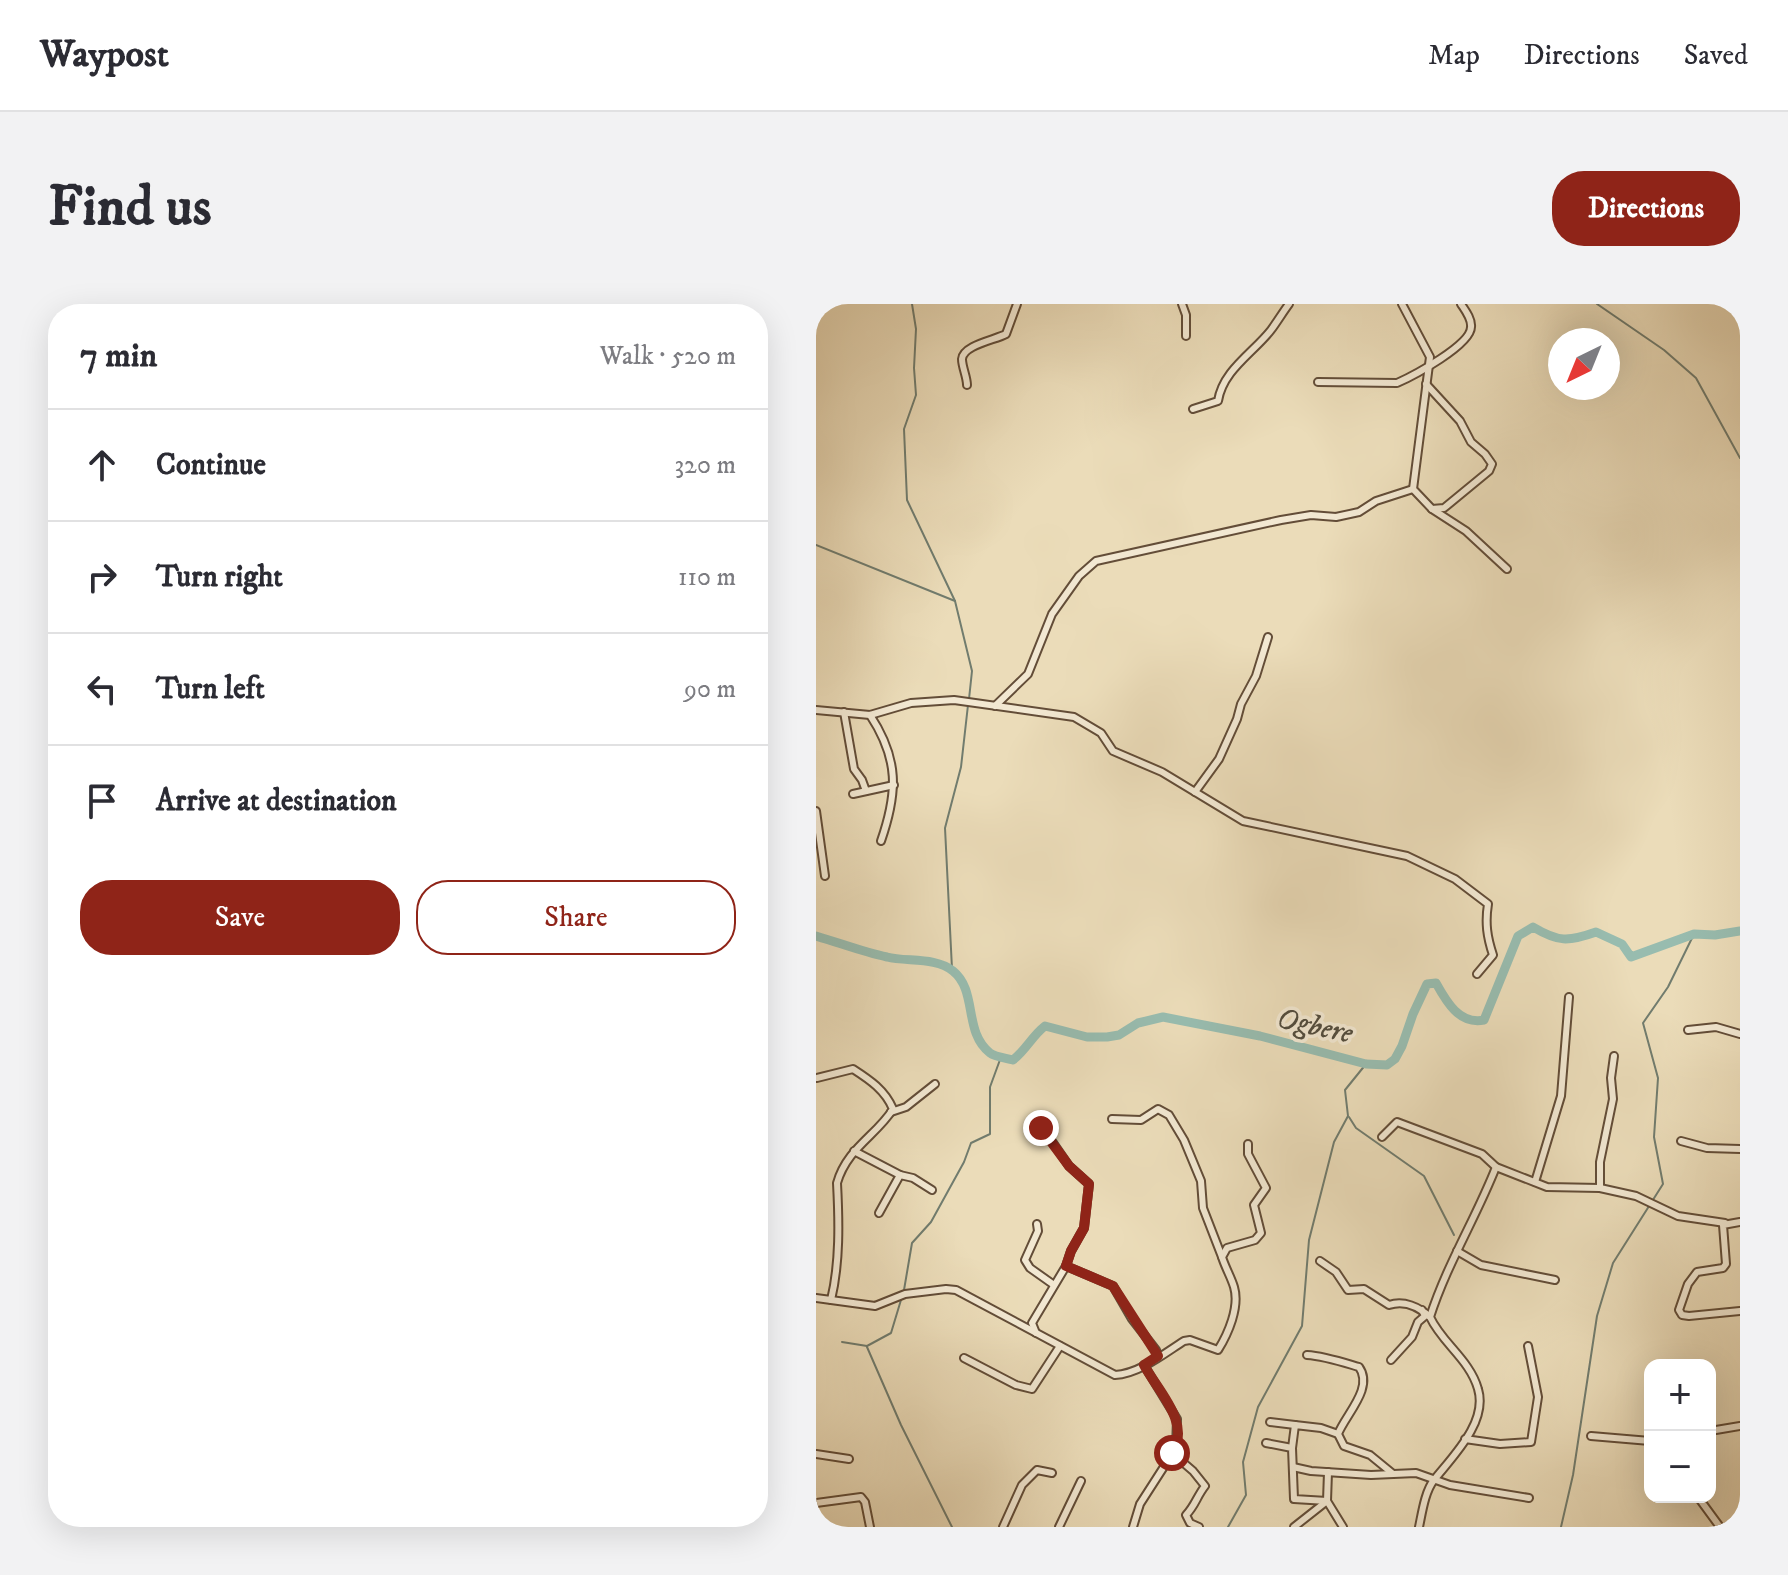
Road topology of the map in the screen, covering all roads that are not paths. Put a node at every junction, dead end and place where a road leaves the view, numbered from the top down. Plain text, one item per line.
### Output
1 (1017, 304) edge
2 (1182, 304) edge
3 (1289, 304) edge
4 (1402, 304) edge
5 (1461, 304) edge
6 (1186, 336) dead end
7 (1429, 364) junction
8 (1318, 382) dead end
9 (1426, 384) junction
10 (967, 385) dead end
11 (1193, 409) dead end
12 (1413, 489) junction
13 (1432, 509) junction
14 (1507, 569) dead end
15 (1268, 637) dead end
16 (995, 706) junction
17 (816, 710) edge
18 (844, 712) junction
19 (870, 715) junction
20 (894, 785) junction
21 (866, 791) junction
22 (1195, 792) junction
23 (853, 794) dead end
24 (816, 811) edge
25 (881, 841) dead end
26 (825, 876) dead end
27 (1477, 974) dead end
28 (1569, 997) dead end
29 (1688, 1030) dead end
30 (1740, 1034) edge
31 (1614, 1056) dead end
32 (816, 1078) edge
33 (935, 1084) dead end
34 (891, 1112) junction
35 (1112, 1119) dead end
36 (1037, 1126) dead end
37 (1382, 1137) dead end
38 (1681, 1141) dead end
39 (1248, 1144) dead end
40 (1740, 1149) edge
41 (854, 1151) junction
42 (1496, 1167) junction
43 (900, 1175) junction
44 (1535, 1182) junction
45 (1600, 1188) junction
46 (932, 1190) dead end
47 (879, 1213) dead end
48 (1740, 1222) edge
49 (1725, 1223) junction
50 (1037, 1224) dead end
51 (1457, 1251) junction
52 (1222, 1257) junction
53 (1320, 1261) dead end
54 (1066, 1266) junction
55 (1555, 1280) dead end
56 (1054, 1285) junction
57 (816, 1298) edge
58 (831, 1300) junction
59 (1422, 1310) junction
60 (1740, 1311) edge
61 (1430, 1317) junction
62 (1036, 1333) junction
63 (1060, 1346) junction
64 (1528, 1346) dead end
65 (1307, 1355) dead end
66 (1158, 1356) junction
67 (964, 1358) dead end
68 (1391, 1360) dead end
69 (1144, 1365) junction
70 (1270, 1422) dead end
71 (1295, 1425) junction
72 (1740, 1426) edge
73 (1716, 1430) edge
74 (1338, 1434) junction
75 (1591, 1436) dead end
76 (1465, 1439) junction
77 (1644, 1440) edge
78 (1266, 1443) dead end
79 (1292, 1448) junction
80 (1172, 1453) junction
81 (816, 1454) edge
82 (849, 1459) dead end
83 (1293, 1467) junction
84 (1328, 1472) junction
85 (1052, 1473) dead end
86 (1392, 1473) junction
87 (1434, 1480) junction
88 (1081, 1481) dead end
89 (1529, 1498) dead end
90 (1327, 1501) junction
91 (816, 1503) edge
92 (1702, 1503) edge
93 (870, 1527) edge
94 (1003, 1527) edge
95 (1059, 1527) edge
96 (1133, 1527) edge
97 (1199, 1527) edge
98 (1294, 1527) edge
99 (1343, 1527) edge
100 (1419, 1527) edge
101 (1720, 1527) edge
102 (1727, 1527) edge
103 (1740, 1527) edge

1 - 10 street
2 - 6 street
3 - 11 street
4 - 7 street
5 - 7 street
7 - 8 street
7 - 9 street
9 - 12 street
9 - 13 street
12 - 13 street
12 - 16 street
13 - 14 street
15 - 22 street
16 - 19 street
16 - 22 street
17 - 18 street
18 - 19 street
18 - 21 street
19 - 20 street
20 - 21 street
20 - 25 street
21 - 23 street
22 - 27 street
24 - 26 street
28 - 44 street
29 - 30 street
31 - 45 street
32 - 34 street
33 - 34 street
34 - 41 street
35 - 52 street
36 - 54 street
37 - 42 street
38 - 40 street
39 - 52 street
41 - 43 street
41 - 58 street
42 - 44 street
42 - 51 street
43 - 46 street
43 - 47 street
44 - 45 street
45 - 49 street
48 - 49 street
49 - 60 street
50 - 56 street
51 - 55 street
51 - 61 street
52 - 66 street
53 - 59 street
54 - 56 street
54 - 66 street
56 - 62 street
57 - 58 street
58 - 62 street
59 - 61 street
59 - 68 street
61 - 76 street
62 - 63 street
63 - 67 street
63 - 69 street
64 - 76 street
65 - 74 street
66 - 69 street
69 - 80 street
70 - 71 street
71 - 74 street
71 - 79 street
72 - 73 street
74 - 86 street
75 - 77 street
76 - 87 street
78 - 79 street
79 - 83 street
80 - 96 street
80 - 97 street
81 - 82 street
83 - 84 street
83 - 90 street
84 - 86 street
84 - 90 street
85 - 94 street
86 - 87 street
87 - 89 street
87 - 100 street
88 - 95 street
90 - 98 street
90 - 99 street
91 - 93 street
92 - 101 street
102 - 103 street

